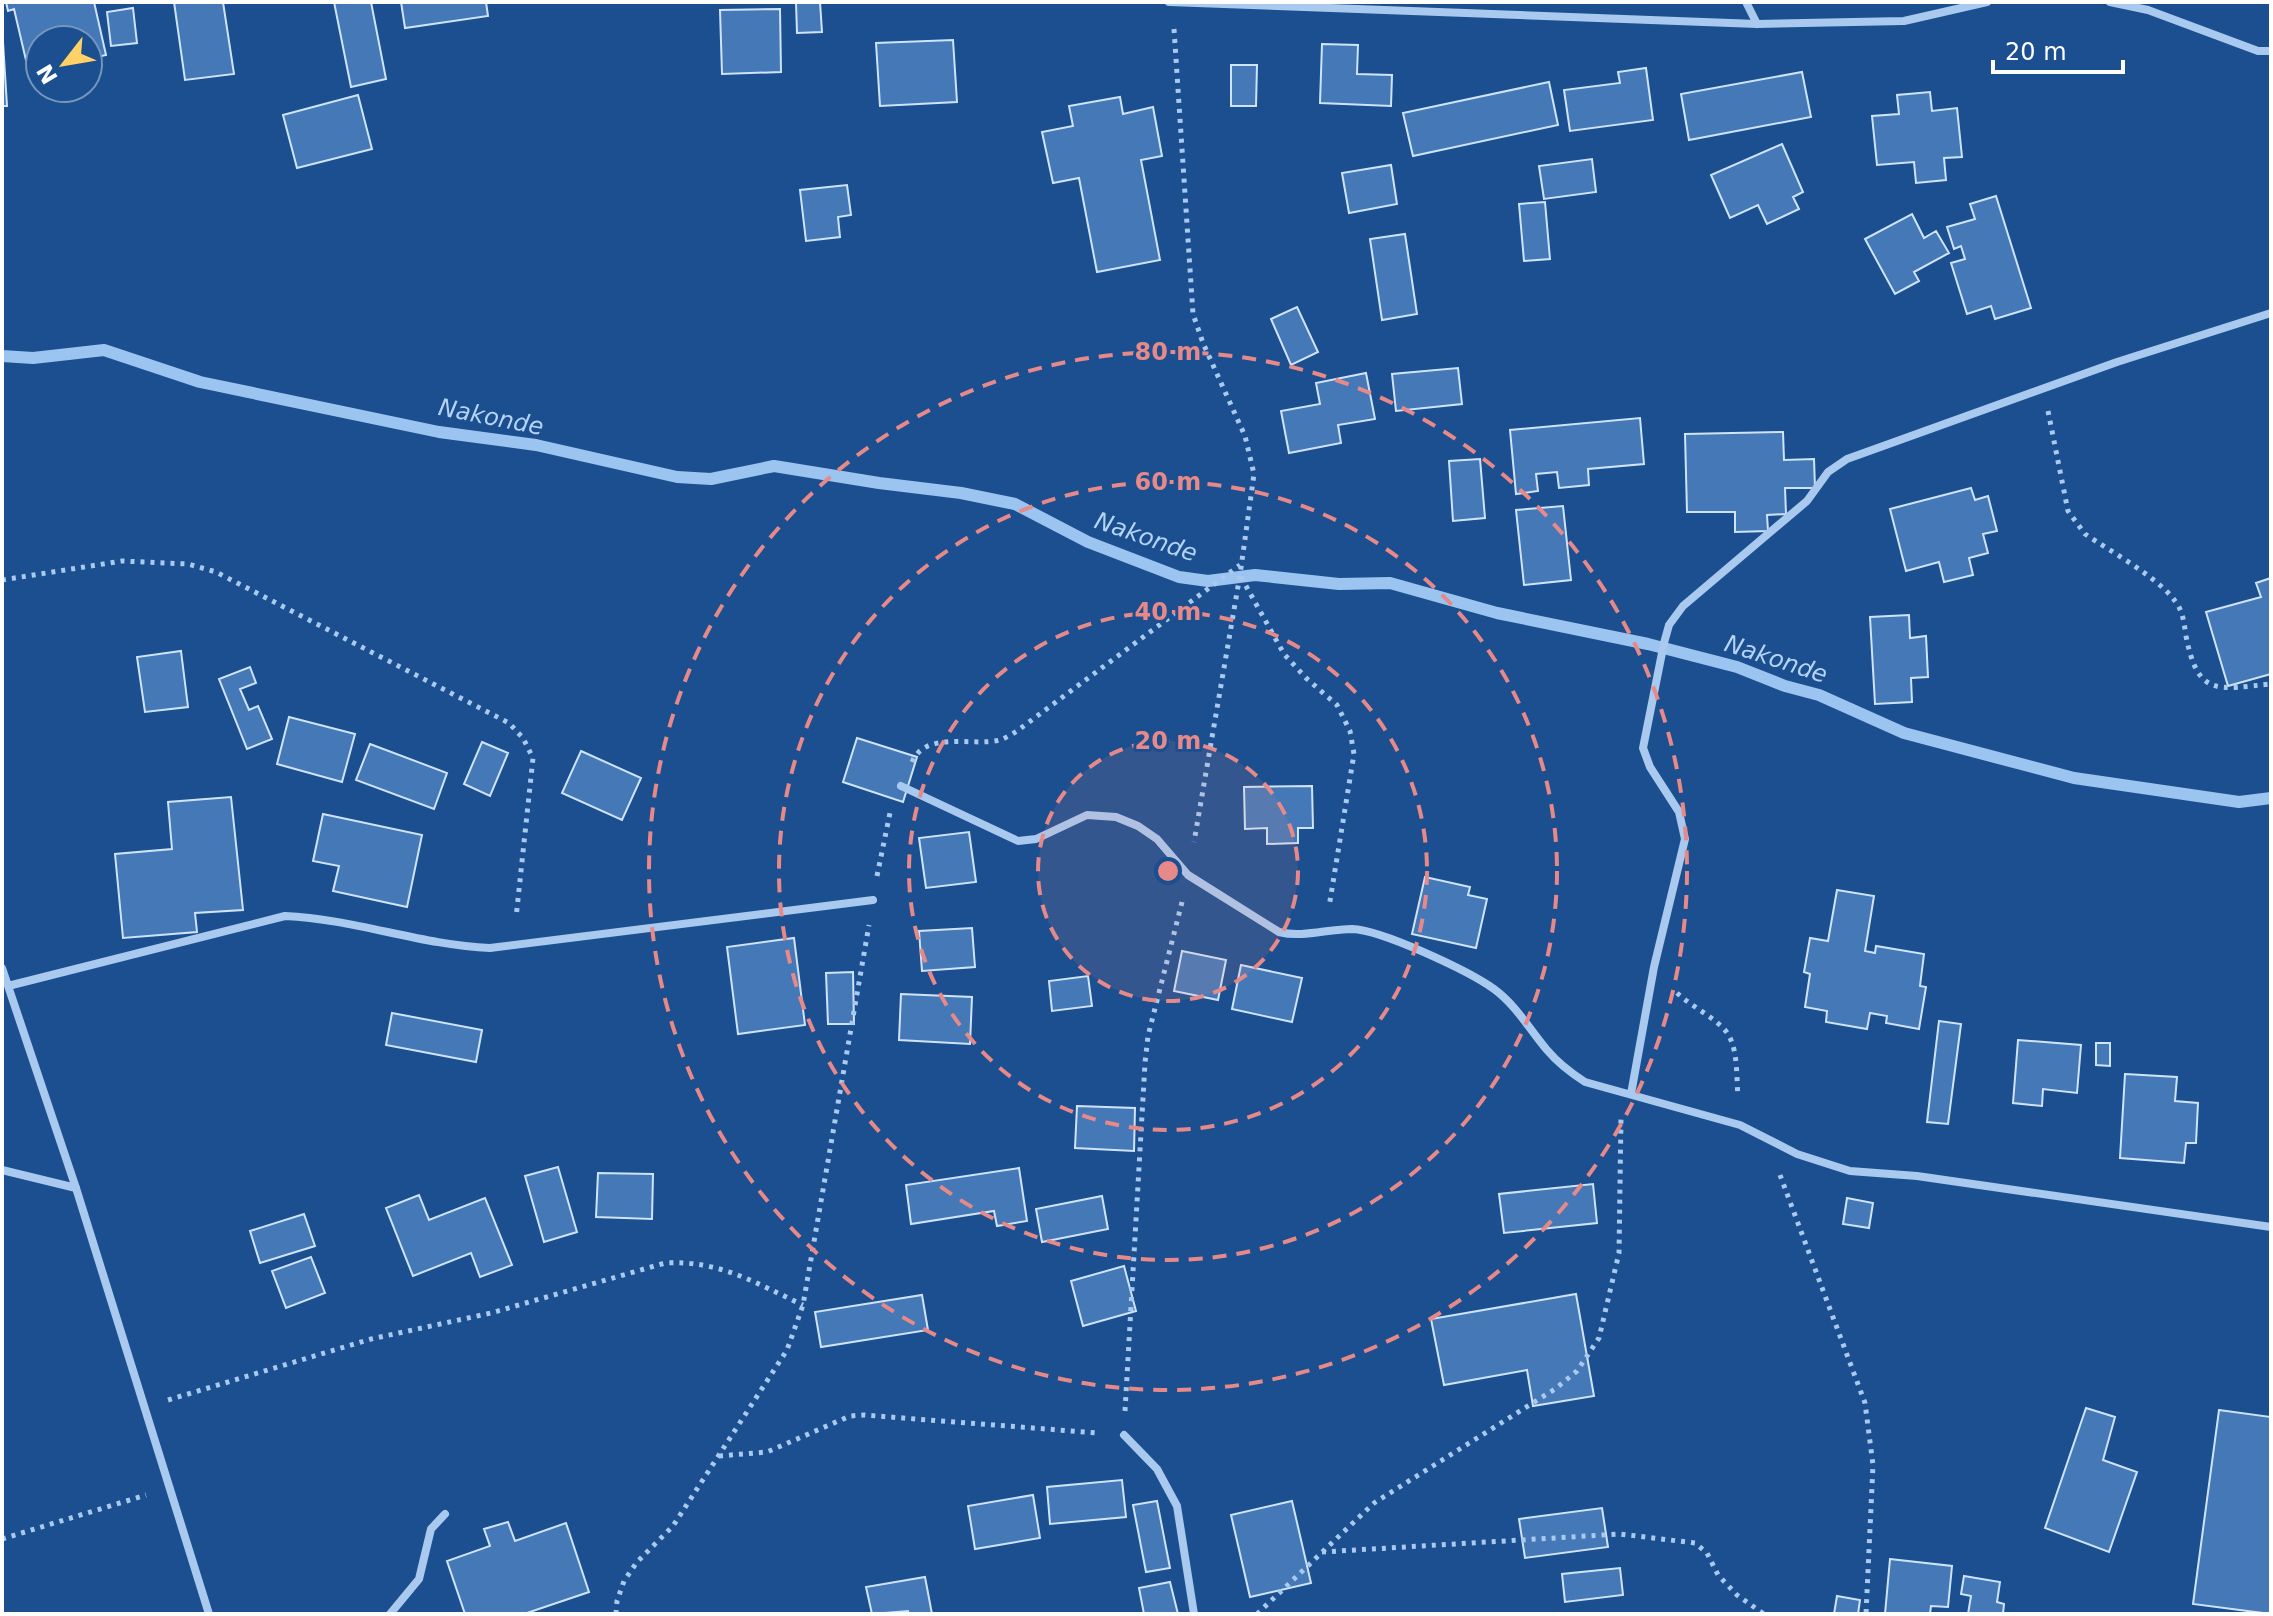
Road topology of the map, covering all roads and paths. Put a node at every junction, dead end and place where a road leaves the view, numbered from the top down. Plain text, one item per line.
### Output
1 (1170, 2) edge
2 (1746, 2) edge
3 (1987, 2) edge
4 (2110, 2) edge
5 (1757, 24) junction
6 (2271, 51) edge
7 (2271, 313) edge
8 (2044, 388) junction
9 (1241, 564) junction
10 (1240, 575) junction
11 (2, 580) edge
12 (2271, 684) edge
13 (901, 786) junction
14 (1188, 875) junction
15 (873, 900) junction
16 (1325, 932) junction
17 (513, 947) junction
18 (1654, 967) junction
19 (2, 968) edge
20 (8, 986) junction
21 (1627, 1092) junction
22 (1740, 1125) junction
23 (1766, 1138) junction
24 (2, 1170) edge
25 (76, 1188) junction
26 (2271, 1227) edge
27 (803, 1305) junction
28 (144, 1408) junction
29 (1124, 1435) junction
30 (719, 1456) junction
31 (169, 1487) junction
32 (445, 1514) dead end
33 (2, 1539) edge
34 (1321, 1552) junction
35 (209, 1614) edge
36 (390, 1614) edge
37 (616, 1614) edge
38 (1194, 1614) edge
39 (1257, 1614) edge
40 (1764, 1614) edge
41 (1866, 1614) edge

1 - 5 street
1 - 9 path
2 - 5 street
3 - 5 street
4 - 6 street
7 - 8 street
8 - 12 path
8 - 18 street
9 - 10 path
9 - 13 path
10 - 14 path
10 - 16 path
11 - 17 path
13 - 14 street
13 - 15 path
14 - 16 street
14 - 29 path
15 - 17 street
15 - 27 path
16 - 21 street
17 - 20 street
18 - 21 street
18 - 22 path
19 - 20 street
20 - 25 street
21 - 22 street
21 - 34 path
22 - 23 street
23 - 26 street
23 - 41 path
24 - 25 street
25 - 28 street
27 - 28 path
27 - 30 path
28 - 31 street
29 - 30 path
29 - 38 street
30 - 37 path
31 - 33 path
31 - 35 street
32 - 36 street
34 - 39 path
34 - 40 path

